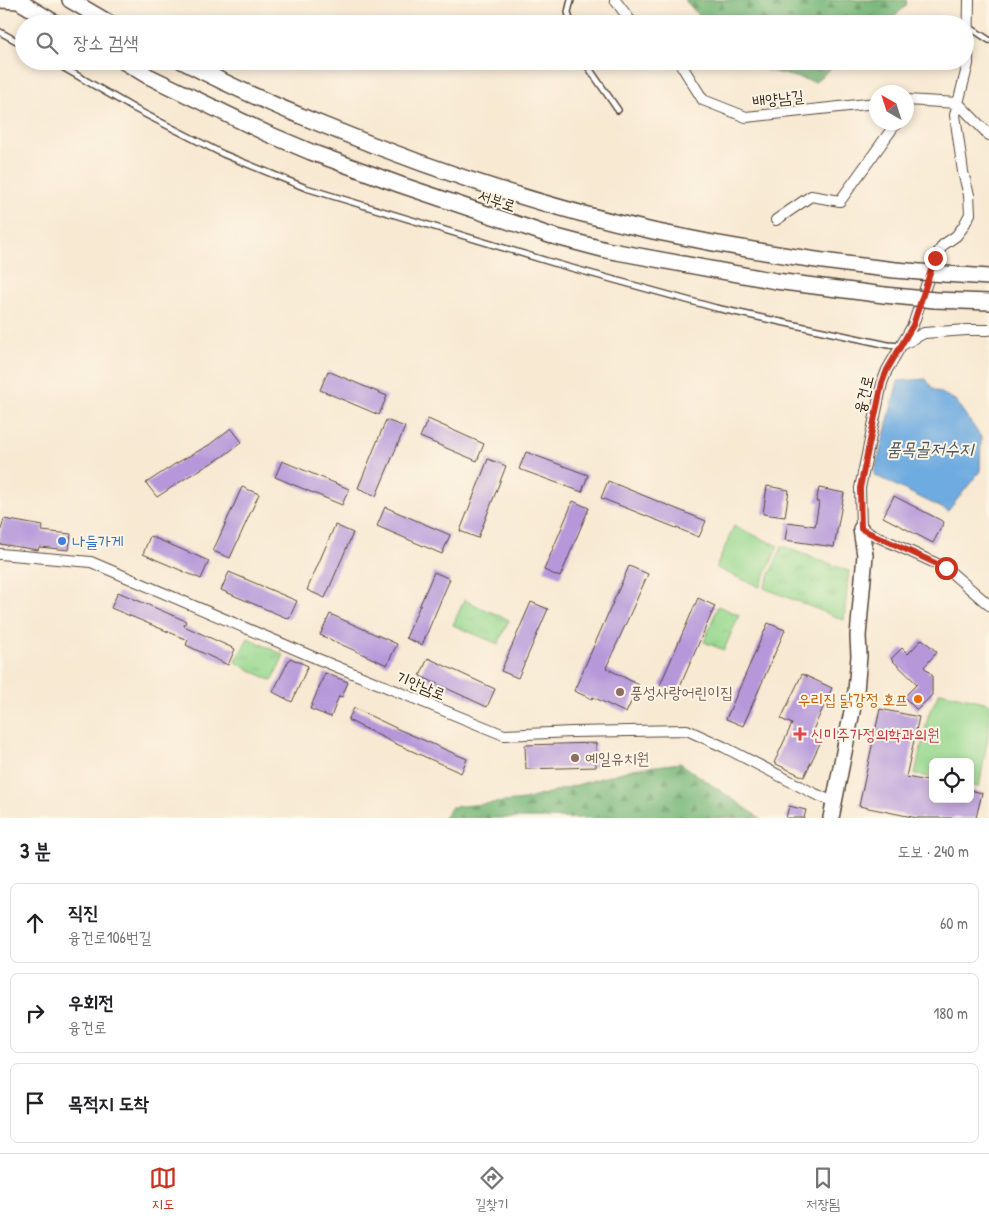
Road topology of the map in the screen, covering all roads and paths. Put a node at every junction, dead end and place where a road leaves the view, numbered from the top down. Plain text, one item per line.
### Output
1 (0, 0) edge
2 (70, 0) edge
3 (571, 0) edge
4 (614, 0) edge
5 (969, 0) edge
6 (18, 1) edge
7 (42, 15) edge
8 (96, 15) edge
9 (569, 15) edge
10 (626, 15) edge
11 (969, 15) edge
12 (974, 30) edge
13 (0, 32) edge
14 (15, 40) edge
15 (989, 40) edge
16 (68, 70) edge
17 (138, 70) edge
18 (200, 70) edge
19 (590, 70) edge
20 (684, 70) edge
21 (966, 70) edge
22 (914, 100) edge
23 (958, 103) junction
24 (869, 104) edge
25 (618, 110) dead end
26 (891, 130) edge
27 (989, 135) edge
28 (776, 220) dead end
29 (989, 277) edge
30 (989, 302) edge
31 (989, 330) edge
32 (901, 346) junction
33 (861, 529) junction
34 (0, 554) edge
35 (989, 605) edge
36 (834, 802) junction
37 (831, 818) edge

1 - 6 main road
2 - 8 main road
3 - 9 lane
4 - 10 street
5 - 11 street, 융건로
6 - 7 main road
12 - 15 lane
13 - 14 lane
16 - 32 lane
17 - 30 main road, 서부로, bridge
18 - 29 main road, 서부로, bridge
19 - 25 lane
20 - 24 street, 배양남길
21 - 23 street, 융건로
22 - 23 street
23 - 27 street
23 - 32 street, 융건로
26 - 28 street
31 - 32 street
32 - 33 street, 융건로
33 - 35 street
33 - 36 main road, 융건로
34 - 36 street, 기안남로
36 - 37 main road, 융건로

